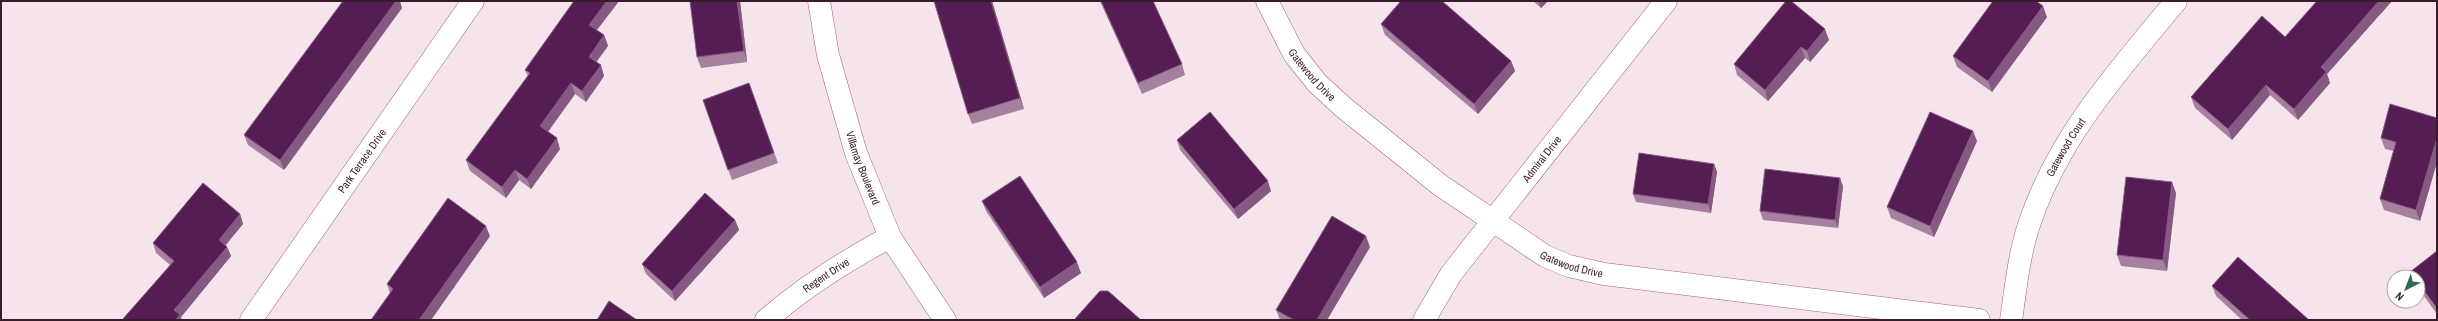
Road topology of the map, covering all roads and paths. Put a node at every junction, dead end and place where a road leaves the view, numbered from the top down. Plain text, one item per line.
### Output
1 (473, 1) edge
2 (819, 1) edge
3 (1268, 1) edge
4 (1666, 1) edge
5 (2176, 1) edge
6 (1492, 221) junction
7 (890, 237) junction
8 (251, 320) edge
9 (766, 320) edge
10 (945, 320) edge
11 (1424, 320) edge
12 (1979, 320) edge
13 (2011, 320) edge

1 - 8 street, Park Terrace Drive
2 - 7 street, Villamay Boulevard
3 - 6 street, Gatewood Drive
4 - 6 street, Admiral Drive
5 - 13 street, Gatewood Court
6 - 11 street, Admiral Drive
6 - 12 street, Gatewood Drive
7 - 9 street, Regent Drive
7 - 10 street, Villamay Boulevard

